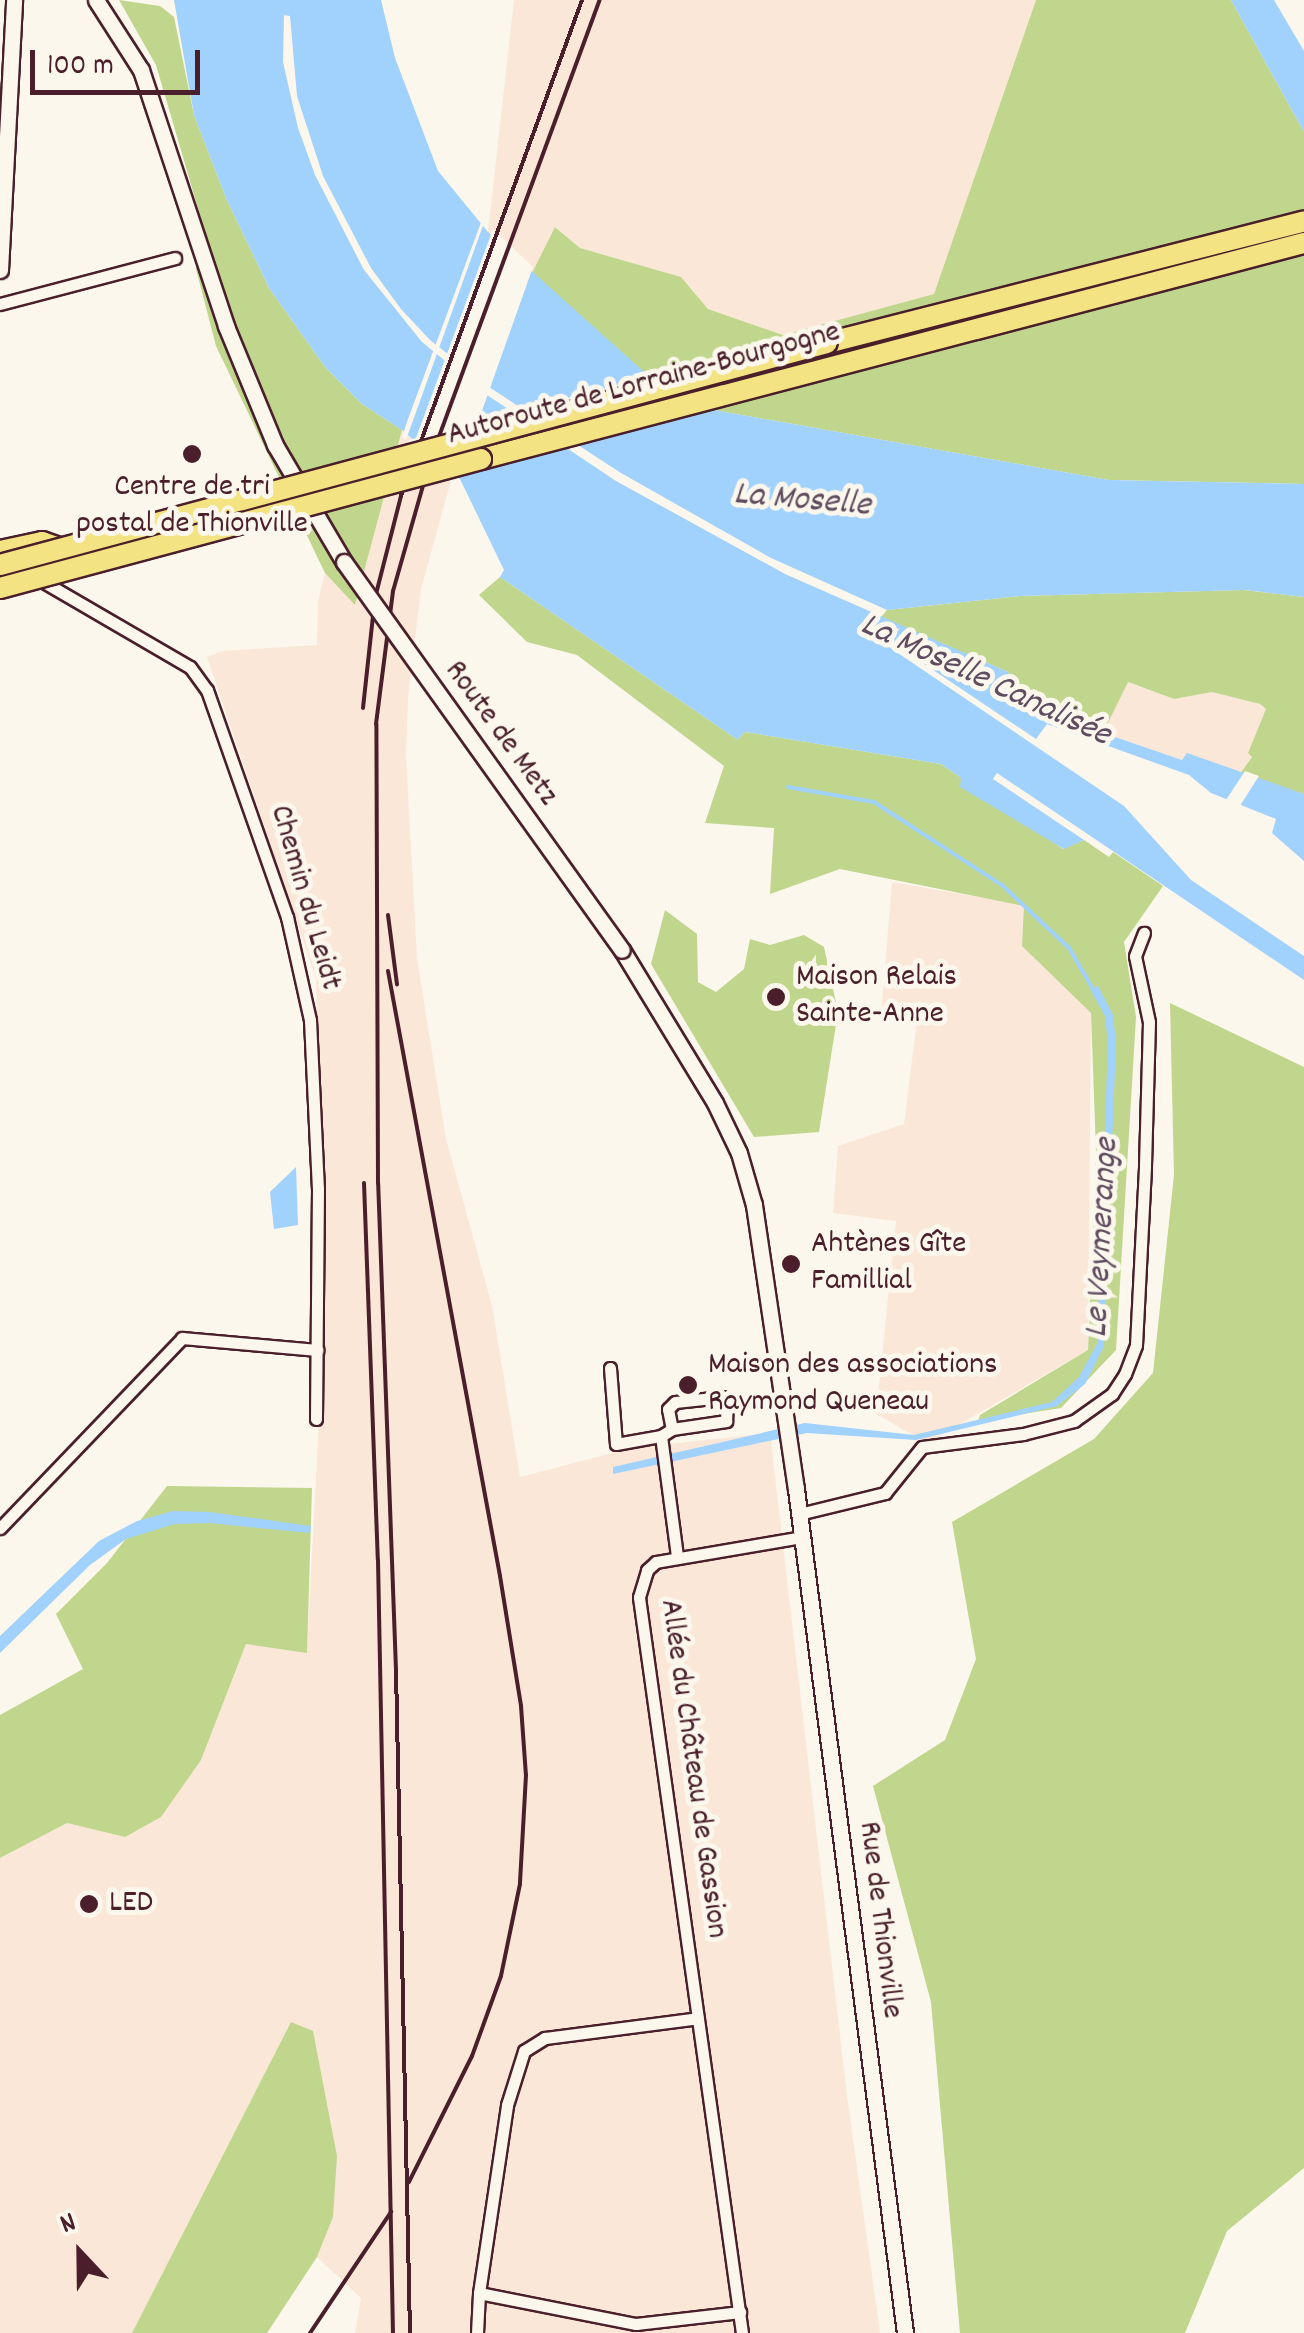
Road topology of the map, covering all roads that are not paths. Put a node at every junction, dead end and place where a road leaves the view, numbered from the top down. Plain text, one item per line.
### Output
1 (18, 0) edge
2 (96, 0) edge
3 (5, 52) edge
4 (1304, 210) edge
5 (1304, 221) edge
6 (1217, 242) junction
7 (1304, 242) edge
8 (1, 244) edge
9 (176, 258) dead end
10 (0, 270) edge
11 (0, 304) edge
12 (3, 561) edge
13 (0, 588) edge
14 (1144, 933) dead end
15 (317, 1350) junction
16 (610, 1368) dead end
17 (316, 1418) dead end
18 (667, 1432) junction
19 (800, 1514) junction
20 (0, 1528) edge
21 (802, 1537) junction
22 (677, 1556) junction
23 (698, 2018) junction
24 (478, 2293) junction
25 (740, 2312) junction
26 (636, 2329) edge
27 (477, 2333) edge
28 (742, 2333) edge
29 (906, 2333) edge

1 - 3 main road
2 - 19 main road, Route de Metz, bridge
3 - 8 main road
4 - 6 highway
5 - 6 highway, Autoroute de Lorraine-Bourgogne
6 - 12 highway, Autoroute de Lorraine-Bourgogne, bridge
7 - 13 highway, Autoroute de Lorraine-Bourgogne, bridge
8 - 10 main road
9 - 11 street
12 - 15 street, Chemin du Leidt
14 - 19 street
15 - 17 street, Chemin du Leidt
15 - 20 street
16 - 18 street
18 - 18 street
18 - 22 street
19 - 21 main road, Rue de Thionville
21 - 22 street, Allée du Château de Gassion
21 - 29 main road, Rue de Thionville
22 - 23 street, Allée du Château de Gassion
23 - 24 street
23 - 25 street, Allée du Château de Gassion
24 - 26 street
24 - 27 street
25 - 26 street
25 - 28 street, Allée du Château de Gassion

